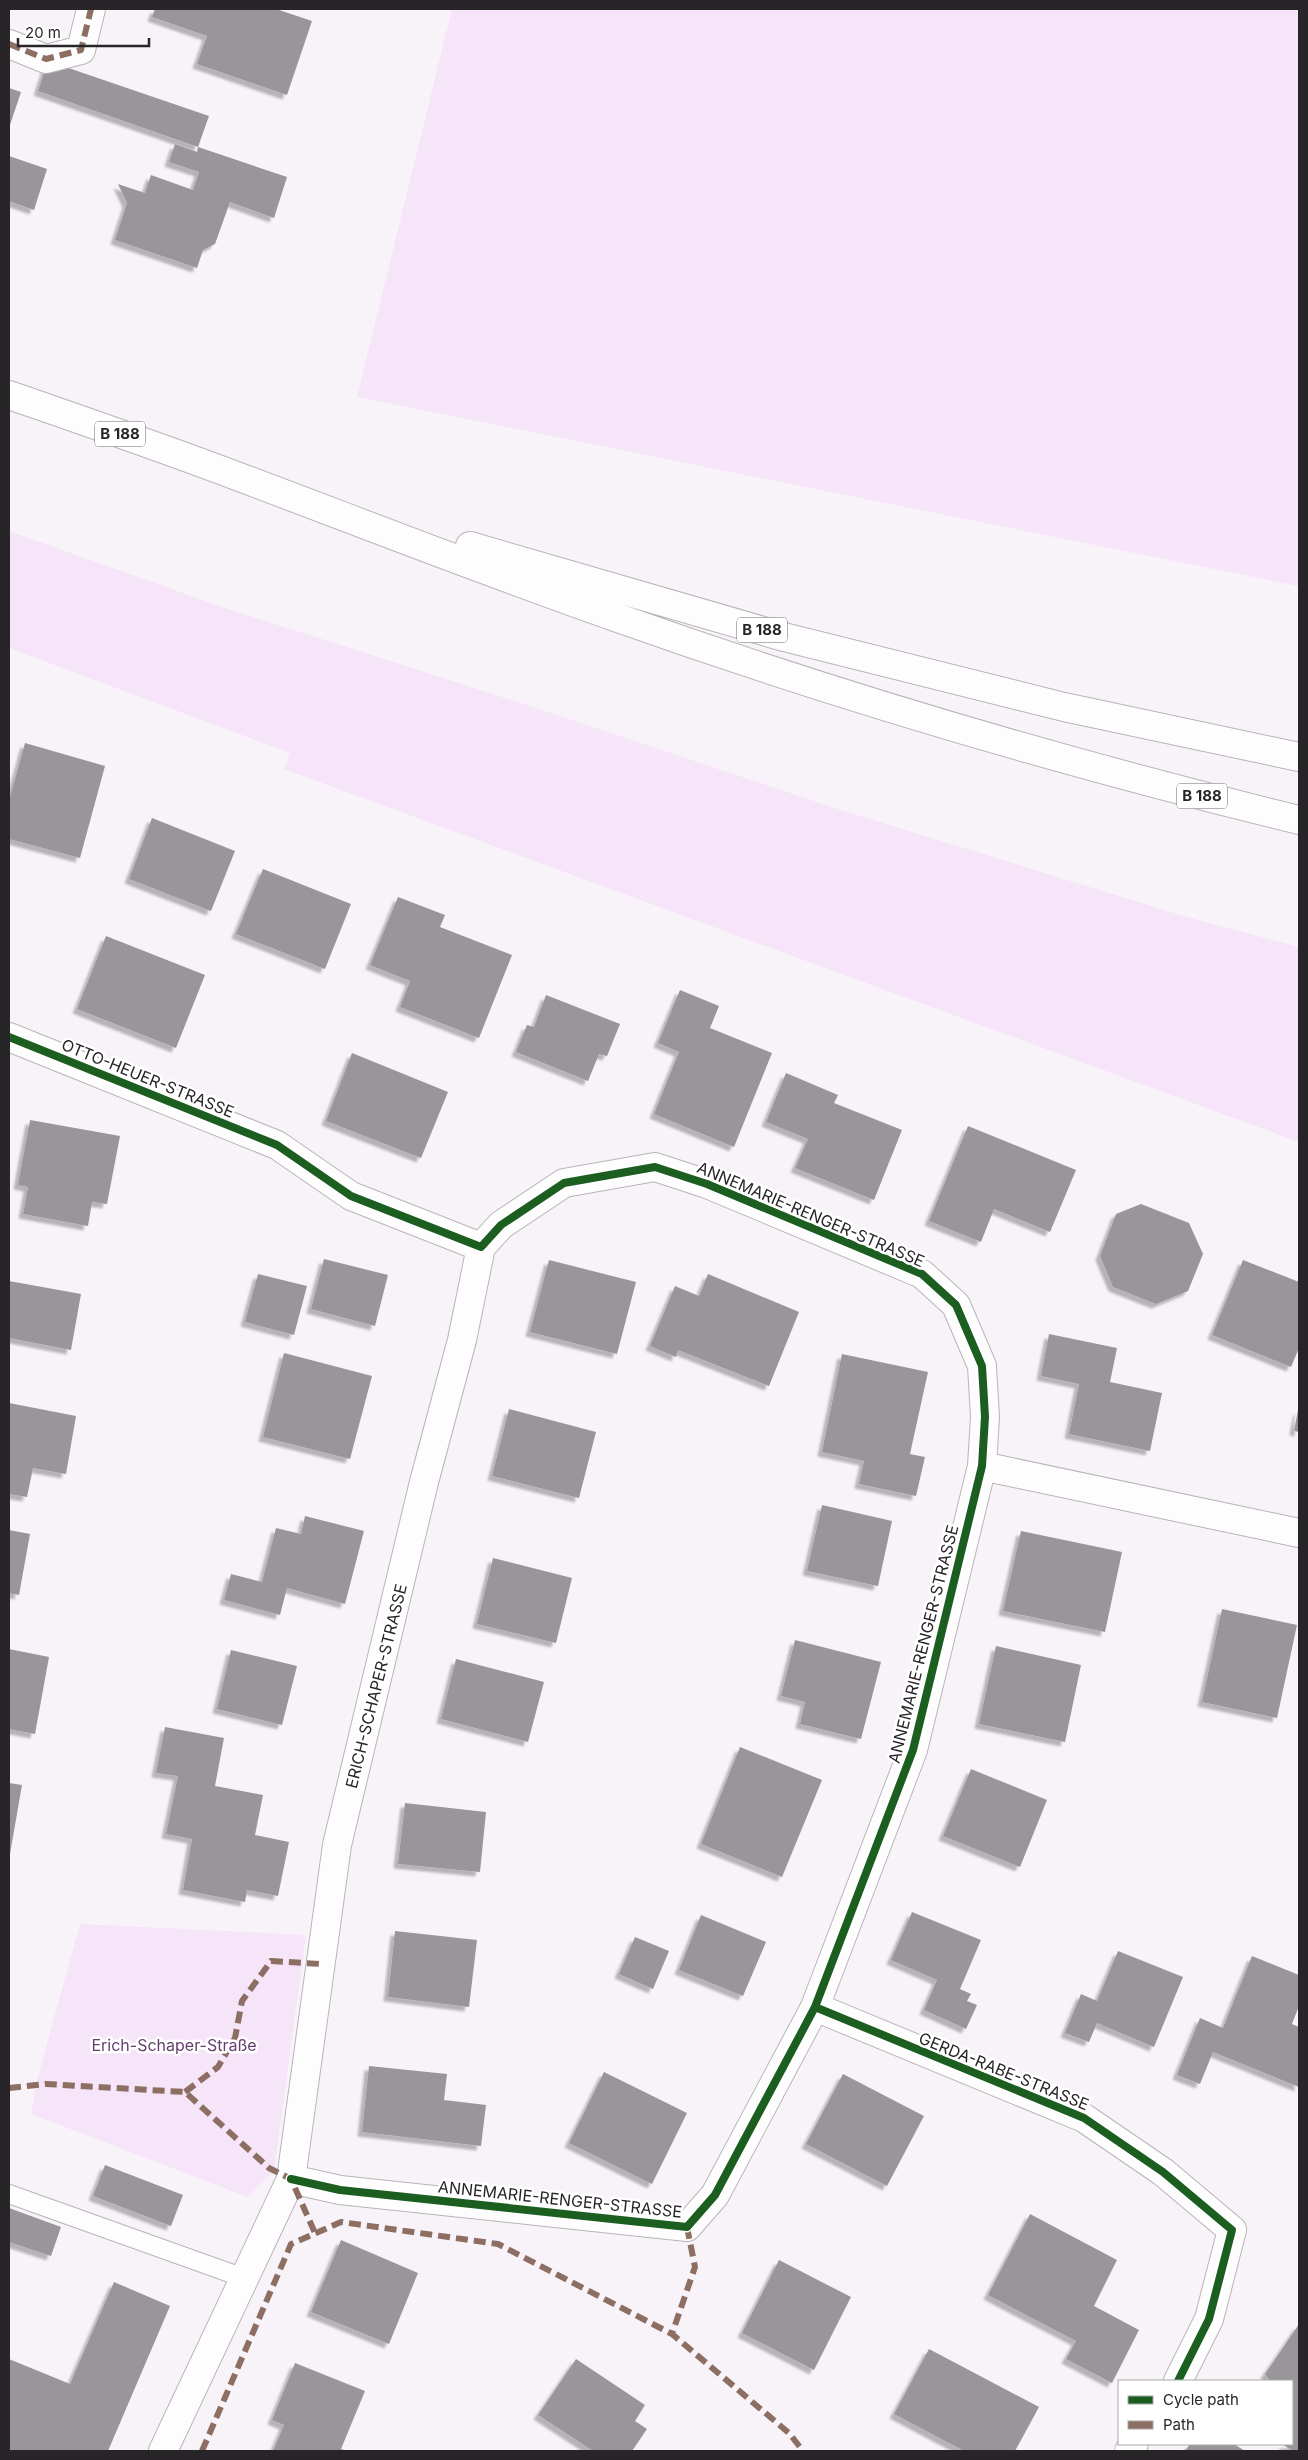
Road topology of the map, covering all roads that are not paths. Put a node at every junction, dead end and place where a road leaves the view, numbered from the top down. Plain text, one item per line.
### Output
1 (91, 9) edge
2 (9, 44) edge
3 (9, 395) edge
4 (232, 474) junction
5 (1299, 757) edge
6 (1299, 820) edge
7 (9, 1037) edge
8 (481, 1247) junction
9 (982, 1466) junction
10 (1299, 1533) edge
11 (815, 2008) junction
12 (291, 2179) junction
13 (9, 2194) edge
14 (244, 2278) junction
15 (1178, 2380) edge
16 (163, 2451) edge

1 - 2 street
3 - 4 street, B 188
4 - 5 street, B 188
4 - 6 street, B 188
7 - 8 street, OTTO-HEUER-STRASSE
8 - 9 street, ANNEMARIE-RENGER-STRASSE
8 - 12 street, ERICH-SCHAPER-STRASSE
9 - 10 street
9 - 11 street, ANNEMARIE-RENGER-STRASSE
11 - 12 street, ANNEMARIE-RENGER-STRASSE
11 - 15 street, GERDA-RABE-STRASSE
12 - 14 street, ERICH-SCHAPER-STRASSE
13 - 14 lane
14 - 16 street, ERICH-SCHAPER-STRASSE

